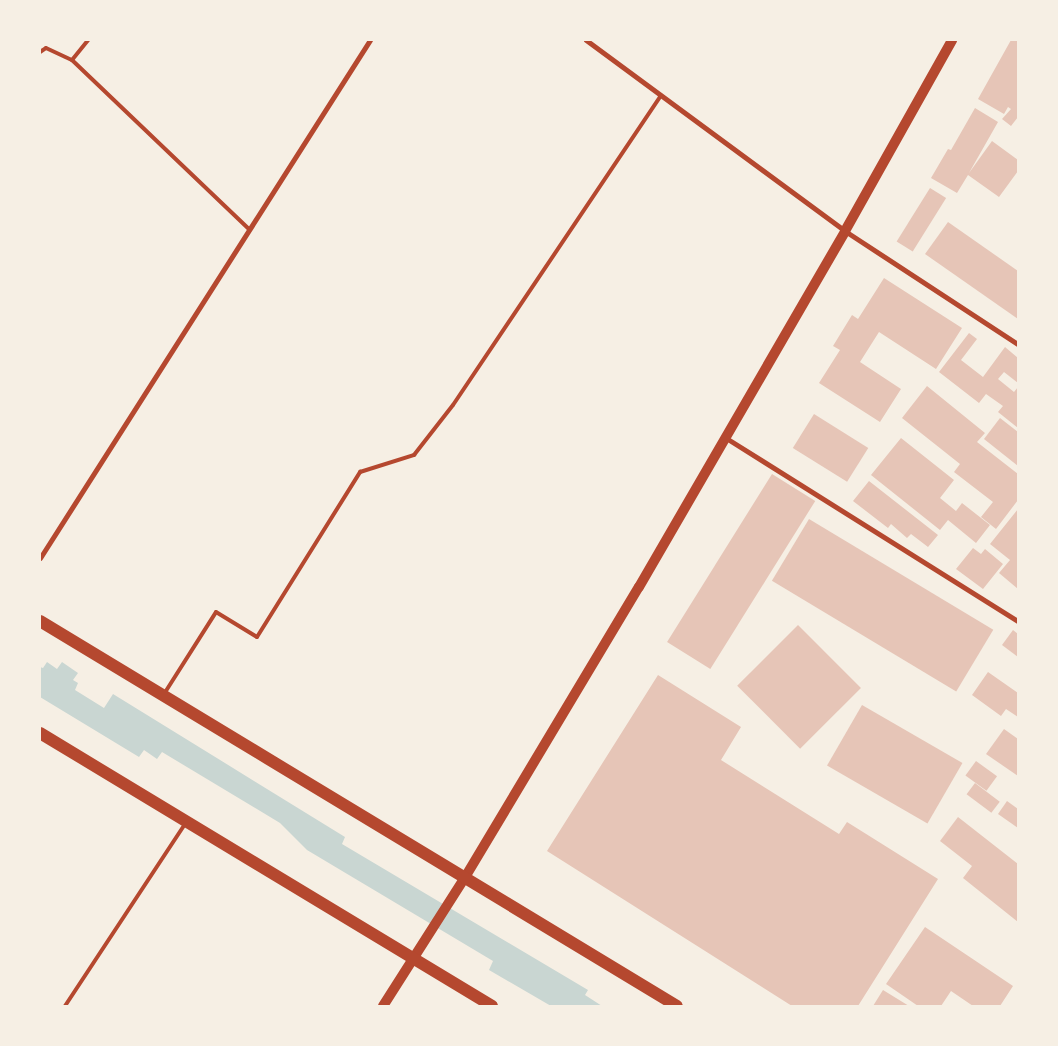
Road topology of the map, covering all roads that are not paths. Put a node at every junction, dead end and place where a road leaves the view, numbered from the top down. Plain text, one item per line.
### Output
1 (88, 40) edge
2 (370, 40) edge
3 (586, 40) edge
4 (952, 40) edge
5 (40, 52) edge
6 (72, 60) junction
7 (661, 95) junction
8 (249, 229) junction
9 (845, 231) junction
10 (1018, 344) edge
11 (726, 438) junction
12 (40, 558) edge
13 (40, 621) edge
14 (1018, 622) edge
15 (163, 697) junction
16 (40, 733) edge
17 (186, 822) junction
18 (464, 879) junction
19 (412, 959) junction
20 (65, 1006) edge
21 (383, 1006) edge
22 (492, 1006) edge
23 (677, 1006) edge

1 - 6 lane
2 - 8 street
3 - 7 street
4 - 9 main road
5 - 6 lane
6 - 8 lane
7 - 9 street
7 - 15 lane
8 - 12 street
9 - 10 street
9 - 11 main road
11 - 14 street
11 - 18 main road
13 - 15 main road
15 - 18 main road
16 - 17 main road
17 - 19 main road
17 - 20 lane
18 - 19 main road
18 - 23 main road
19 - 21 main road
19 - 22 main road

